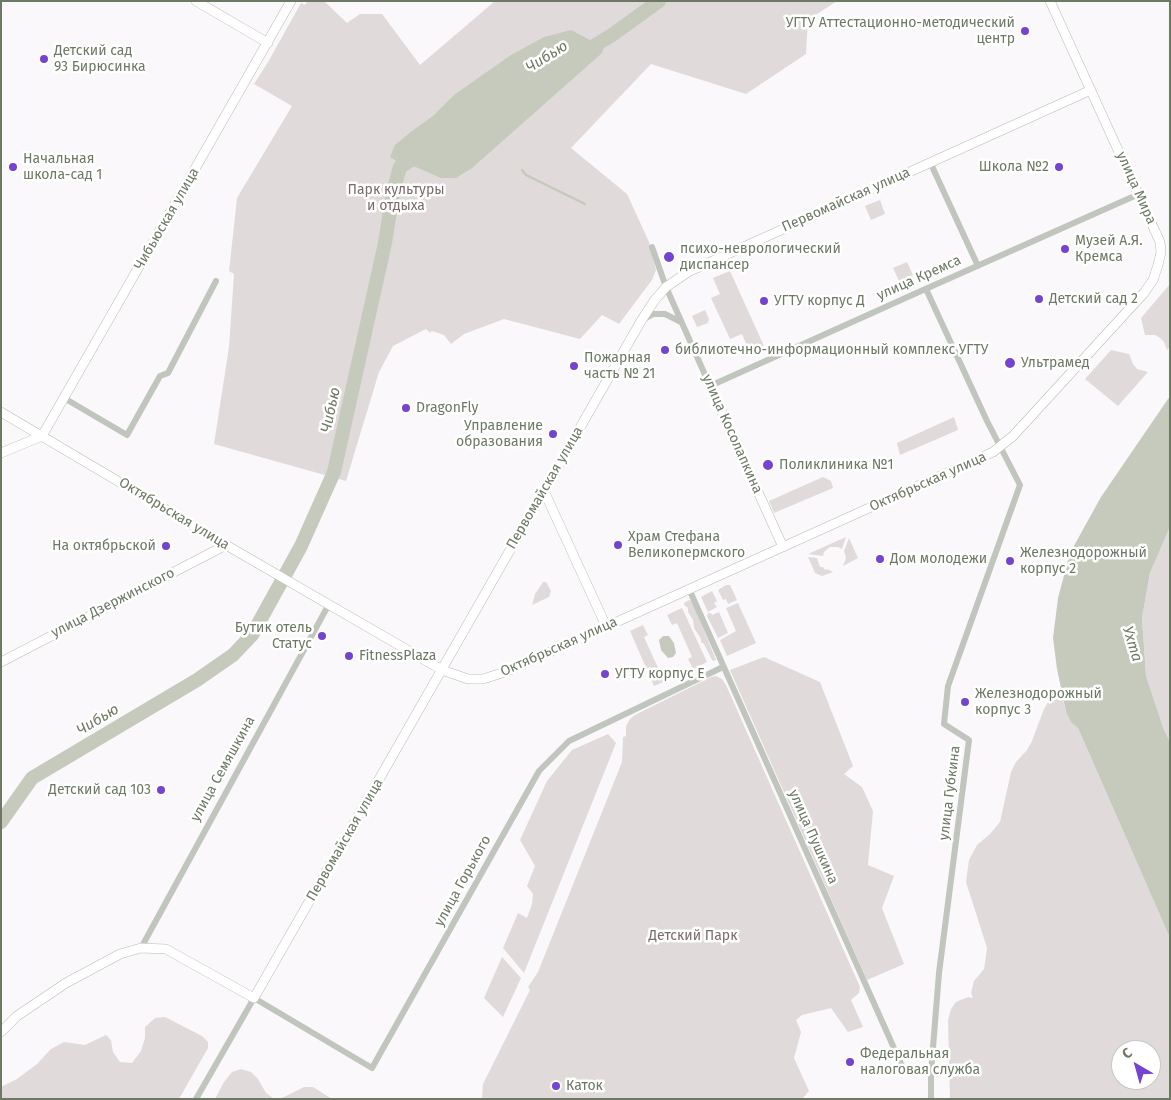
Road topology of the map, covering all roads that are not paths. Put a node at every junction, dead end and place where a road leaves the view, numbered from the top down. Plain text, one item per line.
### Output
1 (196, 1) edge
2 (291, 1) edge
3 (1050, 1) edge
4 (268, 43) junction
5 (1092, 90) junction
6 (930, 162) junction
7 (1139, 194) junction
8 (652, 247) dead end
9 (978, 266) junction
10 (216, 281) dead end
11 (666, 287) junction
12 (926, 289) junction
13 (641, 321) junction
14 (680, 322) junction
15 (710, 386) junction
16 (64, 398) junction
17 (1, 412) edge
18 (42, 436) junction
19 (1000, 448) junction
20 (1, 453) edge
21 (544, 491) junction
22 (226, 545) junction
23 (783, 547) junction
24 (690, 589) junction
25 (329, 604) junction
26 (606, 626) junction
27 (1, 662) edge
28 (723, 667) junction
29 (442, 670) junction
30 (141, 948) junction
31 (254, 998) junction
32 (1, 1032) edge
33 (930, 1072) junction
34 (196, 1099) edge
35 (931, 1099) edge

1 - 4 main road
2 - 4 main road, Чибьюская улица
3 - 5 main road, улица Мира
4 - 16 main road, Чибьюская улица
5 - 6 main road, Первомайская улица
5 - 7 main road, улица Мира
6 - 9 street
6 - 11 main road, Первомайская улица
7 - 9 street, улица Кремса
7 - 19 main road, улица Мира
8 - 11 street, улица Косолапкина
9 - 12 street, улица Кремса
10 - 16 street
11 - 13 main road, Первомайская улица
11 - 14 street, улица Косолапкина
12 - 15 street, улица Кремса
12 - 19 street
13 - 14 street
13 - 21 main road, Первомайская улица
14 - 15 street, улица Косолапкина
15 - 23 main road, улица Косолапкина
16 - 18 main road, Чибьюская улица
17 - 18 main road, Октябрьская улица
18 - 20 main road
18 - 22 main road, Октябрьская улица
19 - 23 main road, Октябрьская улица
19 - 33 street, улица Губкина
21 - 26 main road
21 - 29 main road, Первомайская улица
22 - 25 main road, Октябрьская улица
22 - 27 main road, улица Дзержинского
23 - 24 main road, Октябрьская улица
24 - 26 main road, Октябрьская улица
24 - 28 street, улица Пушкина
25 - 29 main road, Октябрьская улица
25 - 30 street, улица Семяшкина
26 - 29 main road, Октябрьская улица
28 - 31 street, улица Горького
28 - 33 street, улица Пушкина
29 - 31 main road, Первомайская улица
30 - 31 main road
30 - 32 main road
31 - 34 street, Первомайская улица
33 - 35 street, улица Губкина

